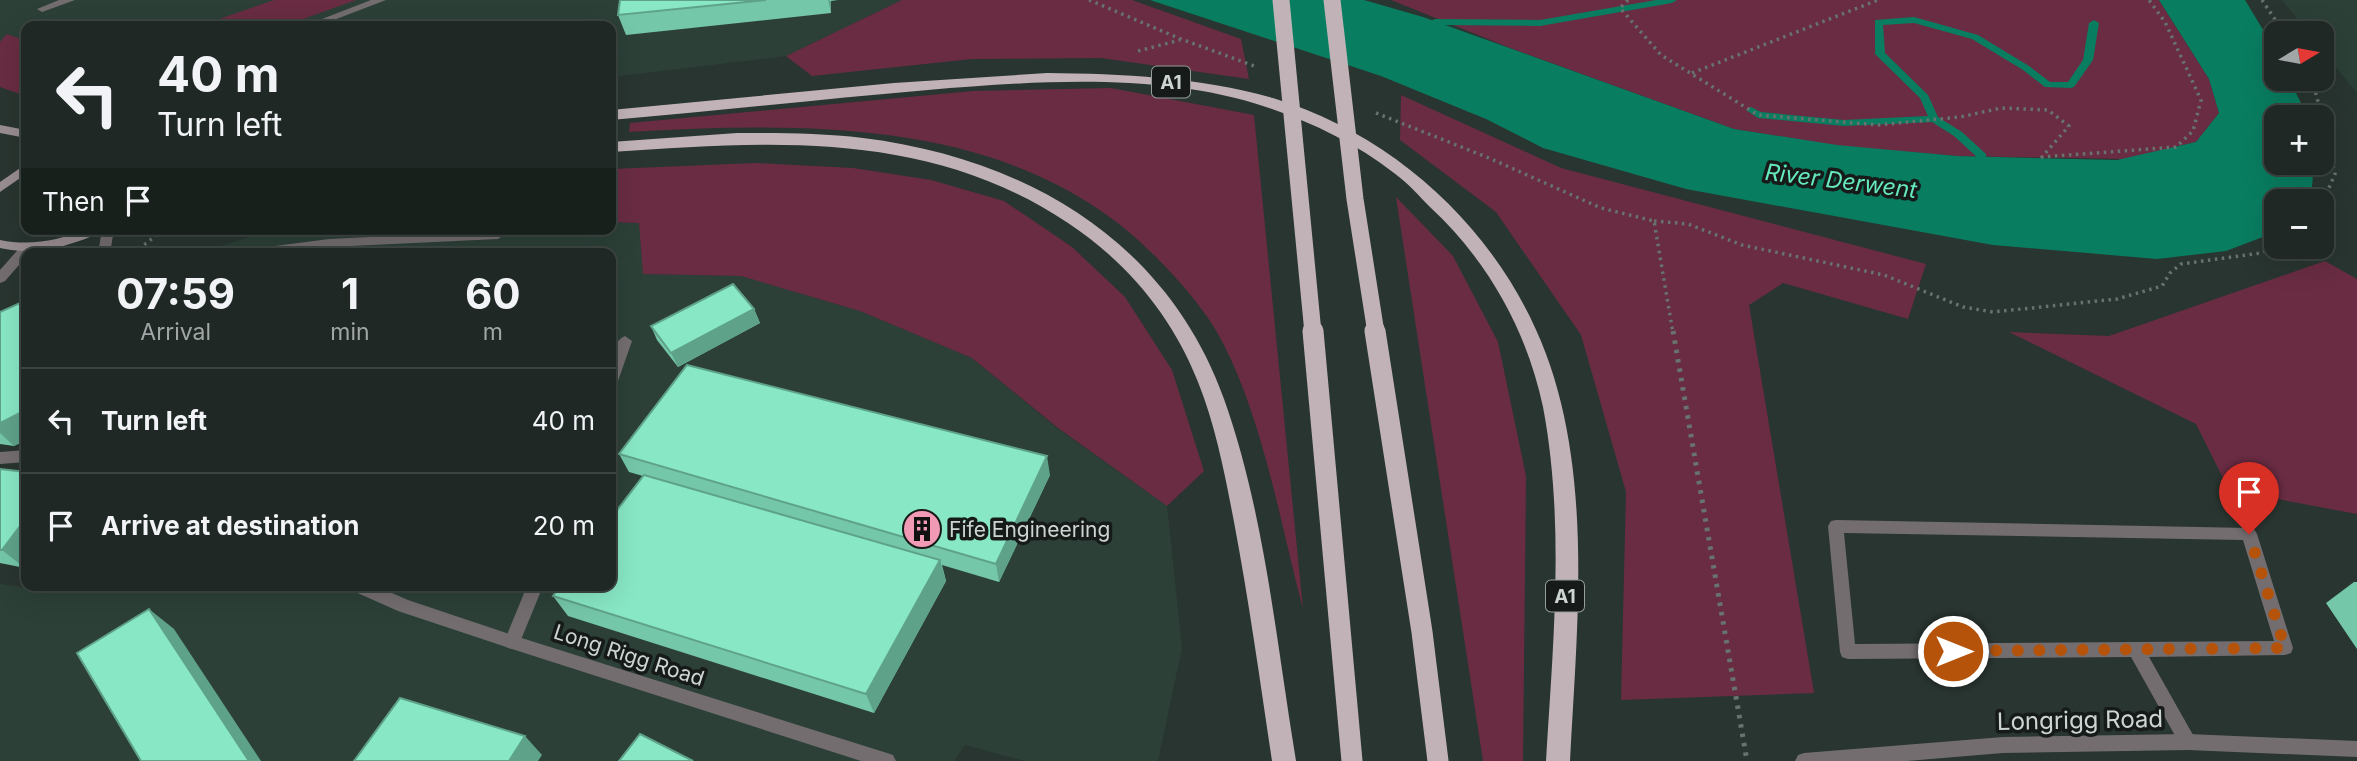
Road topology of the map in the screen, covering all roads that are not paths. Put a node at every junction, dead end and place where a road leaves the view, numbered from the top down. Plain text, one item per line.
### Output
1 (70, 0) edge
2 (380, 0) edge
3 (1281, 0) edge
4 (1332, 0) edge
5 (42, 9) dead end
6 (323, 21) edge
7 (616, 115) edge
8 (0, 129) edge
9 (21, 133) edge
10 (616, 146) edge
11 (21, 172) edge
12 (0, 188) edge
13 (83, 235) edge
14 (498, 235) dead end
15 (0, 244) edge
16 (29, 248) edge
17 (40, 248) edge
18 (332, 248) edge
19 (21, 261) edge
20 (0, 278) edge
21 (625, 341) dead end
22 (616, 366) edge
23 (21, 456) edge
24 (0, 458) edge
25 (370, 591) edge
26 (533, 591) edge
27 (512, 642) junction
28 (2136, 650) junction
29 (2188, 742) junction
30 (2357, 749) edge
31 (887, 761) edge
32 (1283, 761) edge
33 (1352, 761) edge
34 (1438, 761) edge
35 (1558, 761) edge
36 (1804, 761) edge

1 - 5 street
2 - 6 street
3 - 33 highway, bridge
4 - 34 highway, bridge
7 - 35 highway, A1
8 - 9 main road
10 - 32 highway
11 - 12 main road
13 - 17 main road
14 - 18 street
15 - 16 main road
19 - 20 street
21 - 22 street
23 - 24 street
25 - 27 street, Long Rigg Road
26 - 27 street
27 - 31 street, Long Rigg Road
28 - 28 street
28 - 29 street
29 - 30 street, Longrigg Road
29 - 36 street, Longrigg Road

